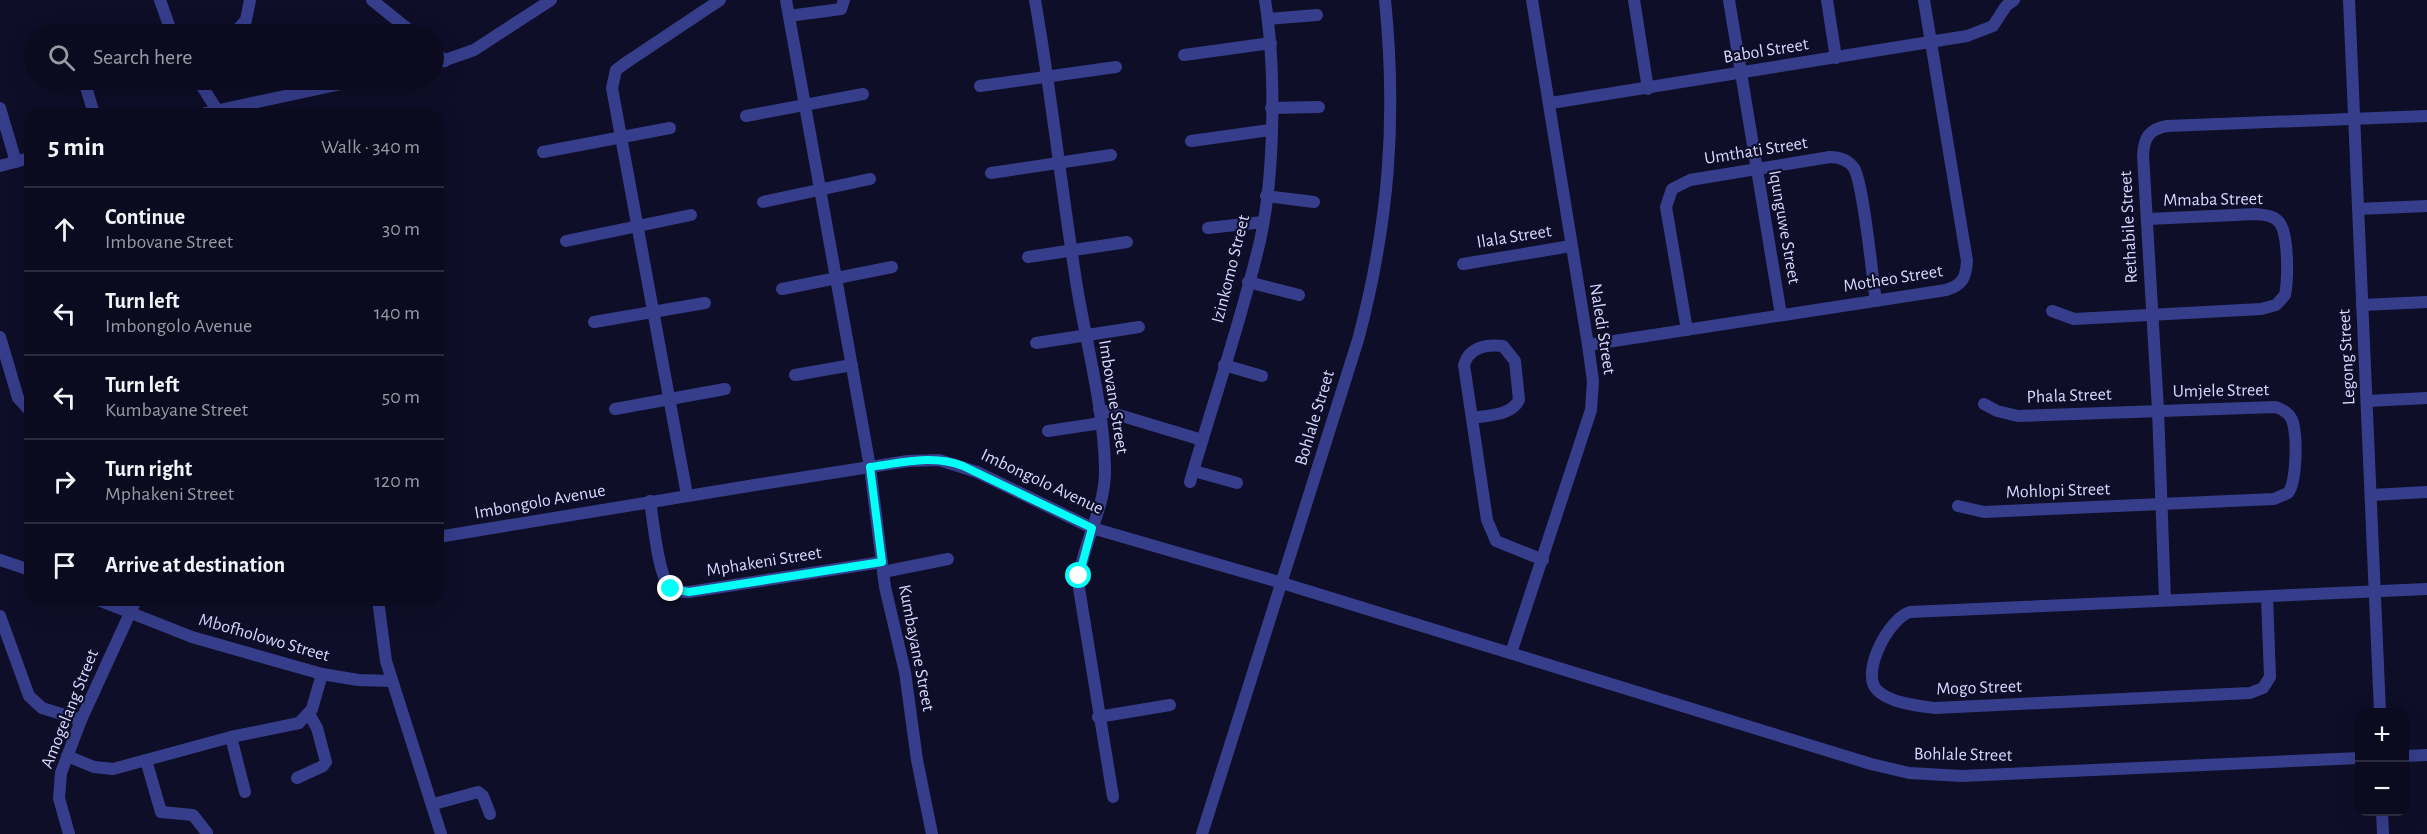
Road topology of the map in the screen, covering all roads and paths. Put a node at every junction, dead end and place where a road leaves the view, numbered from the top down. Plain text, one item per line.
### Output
1 (160, 0) edge
2 (250, 0) edge
3 (372, 0) edge
4 (551, 0) edge
5 (720, 0) edge
6 (786, 0) edge
7 (844, 0) edge
8 (1035, 0) edge
9 (1265, 0) edge
10 (1385, 0) edge
11 (1532, 0) edge
12 (1634, 0) edge
13 (1729, 0) edge
14 (1827, 0) edge
15 (1924, 0) edge
16 (2349, 0) edge
17 (2009, 2) edge
18 (1317, 15) dead end
19 (789, 16) junction
20 (1268, 19) junction
21 (168, 24) edge
22 (243, 24) edge
23 (402, 24) edge
24 (1271, 43) junction
25 (1931, 43) junction
26 (1184, 55) dead end
27 (1836, 58) junction
28 (444, 60) edge
29 (1116, 67) dead end
30 (1742, 73) junction
31 (1048, 76) junction
32 (980, 86) dead end
33 (1648, 89) junction
34 (87, 90) edge
35 (204, 90) edge
36 (318, 90) edge
37 (863, 94) dead end
38 (805, 103) junction
39 (1551, 103) junction
40 (1319, 107) dead end
41 (0, 108) edge
42 (92, 108) edge
43 (216, 108) edge
44 (243, 108) edge
45 (1271, 108) junction
46 (746, 116) dead end
47 (2427, 116) edge
48 (2355, 117) junction
49 (670, 128) dead end
50 (1270, 130) junction
51 (620, 138) junction
52 (1191, 141) dead end
53 (543, 152) dead end
54 (1111, 155) dead end
55 (24, 160) edge
56 (16, 162) junction
57 (1061, 163) junction
58 (0, 166) edge
59 (1755, 168) junction
60 (991, 174) dead end
61 (870, 179) dead end
62 (821, 190) junction
63 (1266, 196) junction
64 (763, 202) dead end
65 (1314, 202) dead end
66 (2427, 206) edge
67 (2358, 209) junction
68 (691, 215) dead end
69 (2148, 219) junction
70 (1263, 222) junction
71 (636, 226) junction
72 (1208, 228) dead end
73 (566, 242) dead end
74 (1127, 242) dead end
75 (1571, 246) junction
76 (1073, 249) junction
77 (1028, 257) dead end
78 (1463, 264) dead end
79 (892, 267) dead end
80 (837, 278) junction
81 (1248, 282) junction
82 (782, 289) dead end
83 (1299, 295) dead end
84 (1876, 301) junction
85 (2427, 302) edge
86 (705, 303) dead end
87 (2362, 305) junction
88 (652, 311) junction
89 (2052, 311) dead end
90 (1781, 315) junction
91 (2151, 316) junction
92 (594, 322) dead end
93 (1138, 327) dead end
94 (1687, 330) junction
95 (0, 337) edge
96 (1086, 337) junction
97 (1036, 343) dead end
98 (1588, 345) junction
99 (852, 365) junction
100 (1224, 365) junction
101 (4, 369) edge
102 (795, 375) dead end
103 (1262, 376) dead end
104 (725, 389) dead end
105 (2427, 398) edge
106 (669, 399) junction
107 (2367, 401) junction
108 (24, 404) edge
109 (1984, 404) dead end
110 (615, 409) dead end
111 (1099, 409) junction
112 (2158, 410) junction
113 (1472, 418) junction
114 (1101, 423) junction
115 (1048, 431) dead end
116 (1202, 440) junction
117 (870, 467) junction
118 (1237, 483) dead end
119 (2427, 492) edge
120 (687, 495) junction
121 (2372, 495) junction
122 (650, 501) junction
123 (2161, 505) junction
124 (1958, 506) dead end
125 (1092, 528) junction
126 (444, 536) edge
127 (948, 559) dead end
128 (0, 560) edge
129 (1543, 560) junction
130 (883, 567) junction
131 (24, 568) edge
132 (1282, 583) junction
133 (2427, 589) edge
134 (2375, 591) junction
135 (2267, 597) junction
136 (2164, 600) junction
137 (111, 606) edge
138 (133, 606) edge
139 (378, 606) edge
140 (129, 614) junction
141 (0, 616) edge
142 (1511, 653) junction
143 (322, 674) junction
144 (392, 681) junction
145 (1170, 705) dead end
146 (2380, 708) edge
147 (309, 714) junction
148 (1098, 717) junction
149 (81, 720) junction
150 (231, 737) junction
151 (2427, 755) edge
152 (67, 756) junction
153 (2409, 756) edge
154 (2355, 758) edge
155 (146, 760) junction
156 (297, 778) dead end
157 (245, 792) dead end
158 (1113, 797) dead end
159 (434, 804) junction
160 (490, 814) dead end
161 (2382, 816) edge
162 (207, 833) edge
163 (69, 834) edge
164 (441, 834) edge
165 (932, 834) edge
166 (1202, 834) edge
167 (2383, 834) edge

1 - 21 street
2 - 22 street
3 - 23 street
4 - 28 street
5 - 51 street
6 - 19 street, Kumbayane Street
7 - 19 street
8 - 31 street, Imbovane Street
9 - 20 street, Izinkomo Street
10 - 132 street, Bohlale Street
11 - 39 street, Naledi Street
12 - 33 street
13 - 30 street, Iqunguwe Street
14 - 27 street
15 - 25 street
16 - 48 street, Legong Street
17 - 25 street, Babol Street
18 - 20 street
19 - 38 street, Kumbayane Street
20 - 24 street, Izinkomo Street
24 - 26 street
24 - 45 street, Izinkomo Street
25 - 27 street, Babol Street
25 - 84 street, Motheo Street
27 - 30 street, Babol Street
29 - 31 street
30 - 33 street, Babol Street
30 - 59 street, Iqunguwe Street
31 - 32 street
31 - 57 street, Imbovane Street
33 - 39 street, Babol Street
34 - 42 street
35 - 43 street
36 - 44 street
37 - 38 street
38 - 46 street
38 - 62 street, Kumbayane Street
39 - 75 street, Naledi Street
40 - 45 street
41 - 56 street
45 - 50 street, Izinkomo Street
47 - 48 street, Rethabile Street
48 - 67 street, Legong Street
48 - 69 street, Rethabile Street
49 - 51 street
50 - 52 street
50 - 63 street, Izinkomo Street
51 - 53 street
51 - 71 street
54 - 57 street
55 - 56 street
56 - 58 street
57 - 60 street
57 - 76 street, Imbovane Street
59 - 84 street, Umthati Street
59 - 90 street, Iqunguwe Street
59 - 94 street, Umthati Street
61 - 62 street
62 - 64 street
62 - 80 street, Kumbayane Street
63 - 65 street
63 - 70 street, Izinkomo Street
66 - 67 street
67 - 87 street, Legong Street
68 - 71 street
69 - 91 street, Rethabile Street
69 - 91 street, Mmaba Street
70 - 72 street
70 - 81 street, Izinkomo Street
71 - 73 street
71 - 88 street
74 - 76 street
75 - 78 street, Ilala Street
75 - 98 street, Naledi Street
76 - 77 street
76 - 96 street, Imbovane Street
79 - 80 street
80 - 82 street
80 - 99 street, Kumbayane Street
81 - 83 street
81 - 100 street, Izinkomo Street
84 - 90 street, Motheo Street
85 - 87 street
86 - 88 street
87 - 107 street, Legong Street
88 - 92 street
88 - 106 street
89 - 91 street, Mmaba Street
90 - 94 street, Motheo Street
91 - 112 street, Rethabile Street
93 - 96 street
94 - 98 street, Motheo Street
95 - 101 street
96 - 97 street
96 - 111 street, Imbovane Street
98 - 129 street, Naledi Street
99 - 102 street
99 - 117 street, Kumbayane Street
100 - 103 street
100 - 116 street, Izinkomo Street
101 - 108 street
104 - 106 street
105 - 107 street
106 - 110 street
106 - 120 street
107 - 121 street, Legong Street
109 - 112 street, Phala Street
111 - 114 street, Imbovane Street
111 - 116 street
112 - 123 street, Rethabile Street
112 - 123 street, Umjele Street
113 - 113 street
113 - 129 street
114 - 115 street
114 - 125 street, Imbovane Street
116 - 118 street, Izinkomo Street
117 - 120 street, Imbongolo Avenue
117 - 125 street, Imbongolo Avenue
117 - 130 street, Kumbayane Street
119 - 121 street
120 - 122 street, Imbongolo Avenue
121 - 134 street, Legong Street
122 - 126 street, Imbongolo Avenue
122 - 130 street, Mphakeni Street
123 - 124 street, Mohlopi Street
123 - 136 street, Rethabile Street
125 - 132 street, Imbongolo Avenue
125 - 148 street, Imbovane Street
127 - 130 street
128 - 131 street
129 - 142 street, Naledi Street
130 - 165 street, Kumbayane Street
132 - 142 street, Imbongolo Avenue
132 - 166 street, Bohlale Street
133 - 134 street, Mogo Street
134 - 135 street, Mogo Street
134 - 146 street, Legong Street
135 - 136 street, Mogo Street
135 - 136 street, Mogo Street
137 - 140 street, Mbofholowo Street
138 - 140 street, Amogelang Street
139 - 144 street
140 - 143 street, Mbofholowo Street
140 - 149 street, Amogelang Street
141 - 149 street
142 - 154 street, Bohlale Street
143 - 144 street, Mbofholowo Street
143 - 147 street
144 - 159 street
145 - 148 street
147 - 150 street
147 - 156 street
148 - 158 street, Imbovane Street
149 - 152 street, Amogelang Street
150 - 155 street
150 - 157 street
151 - 153 street
152 - 155 street
152 - 163 street, Amogelang Street
155 - 162 street
159 - 160 street
159 - 164 street
161 - 167 street

